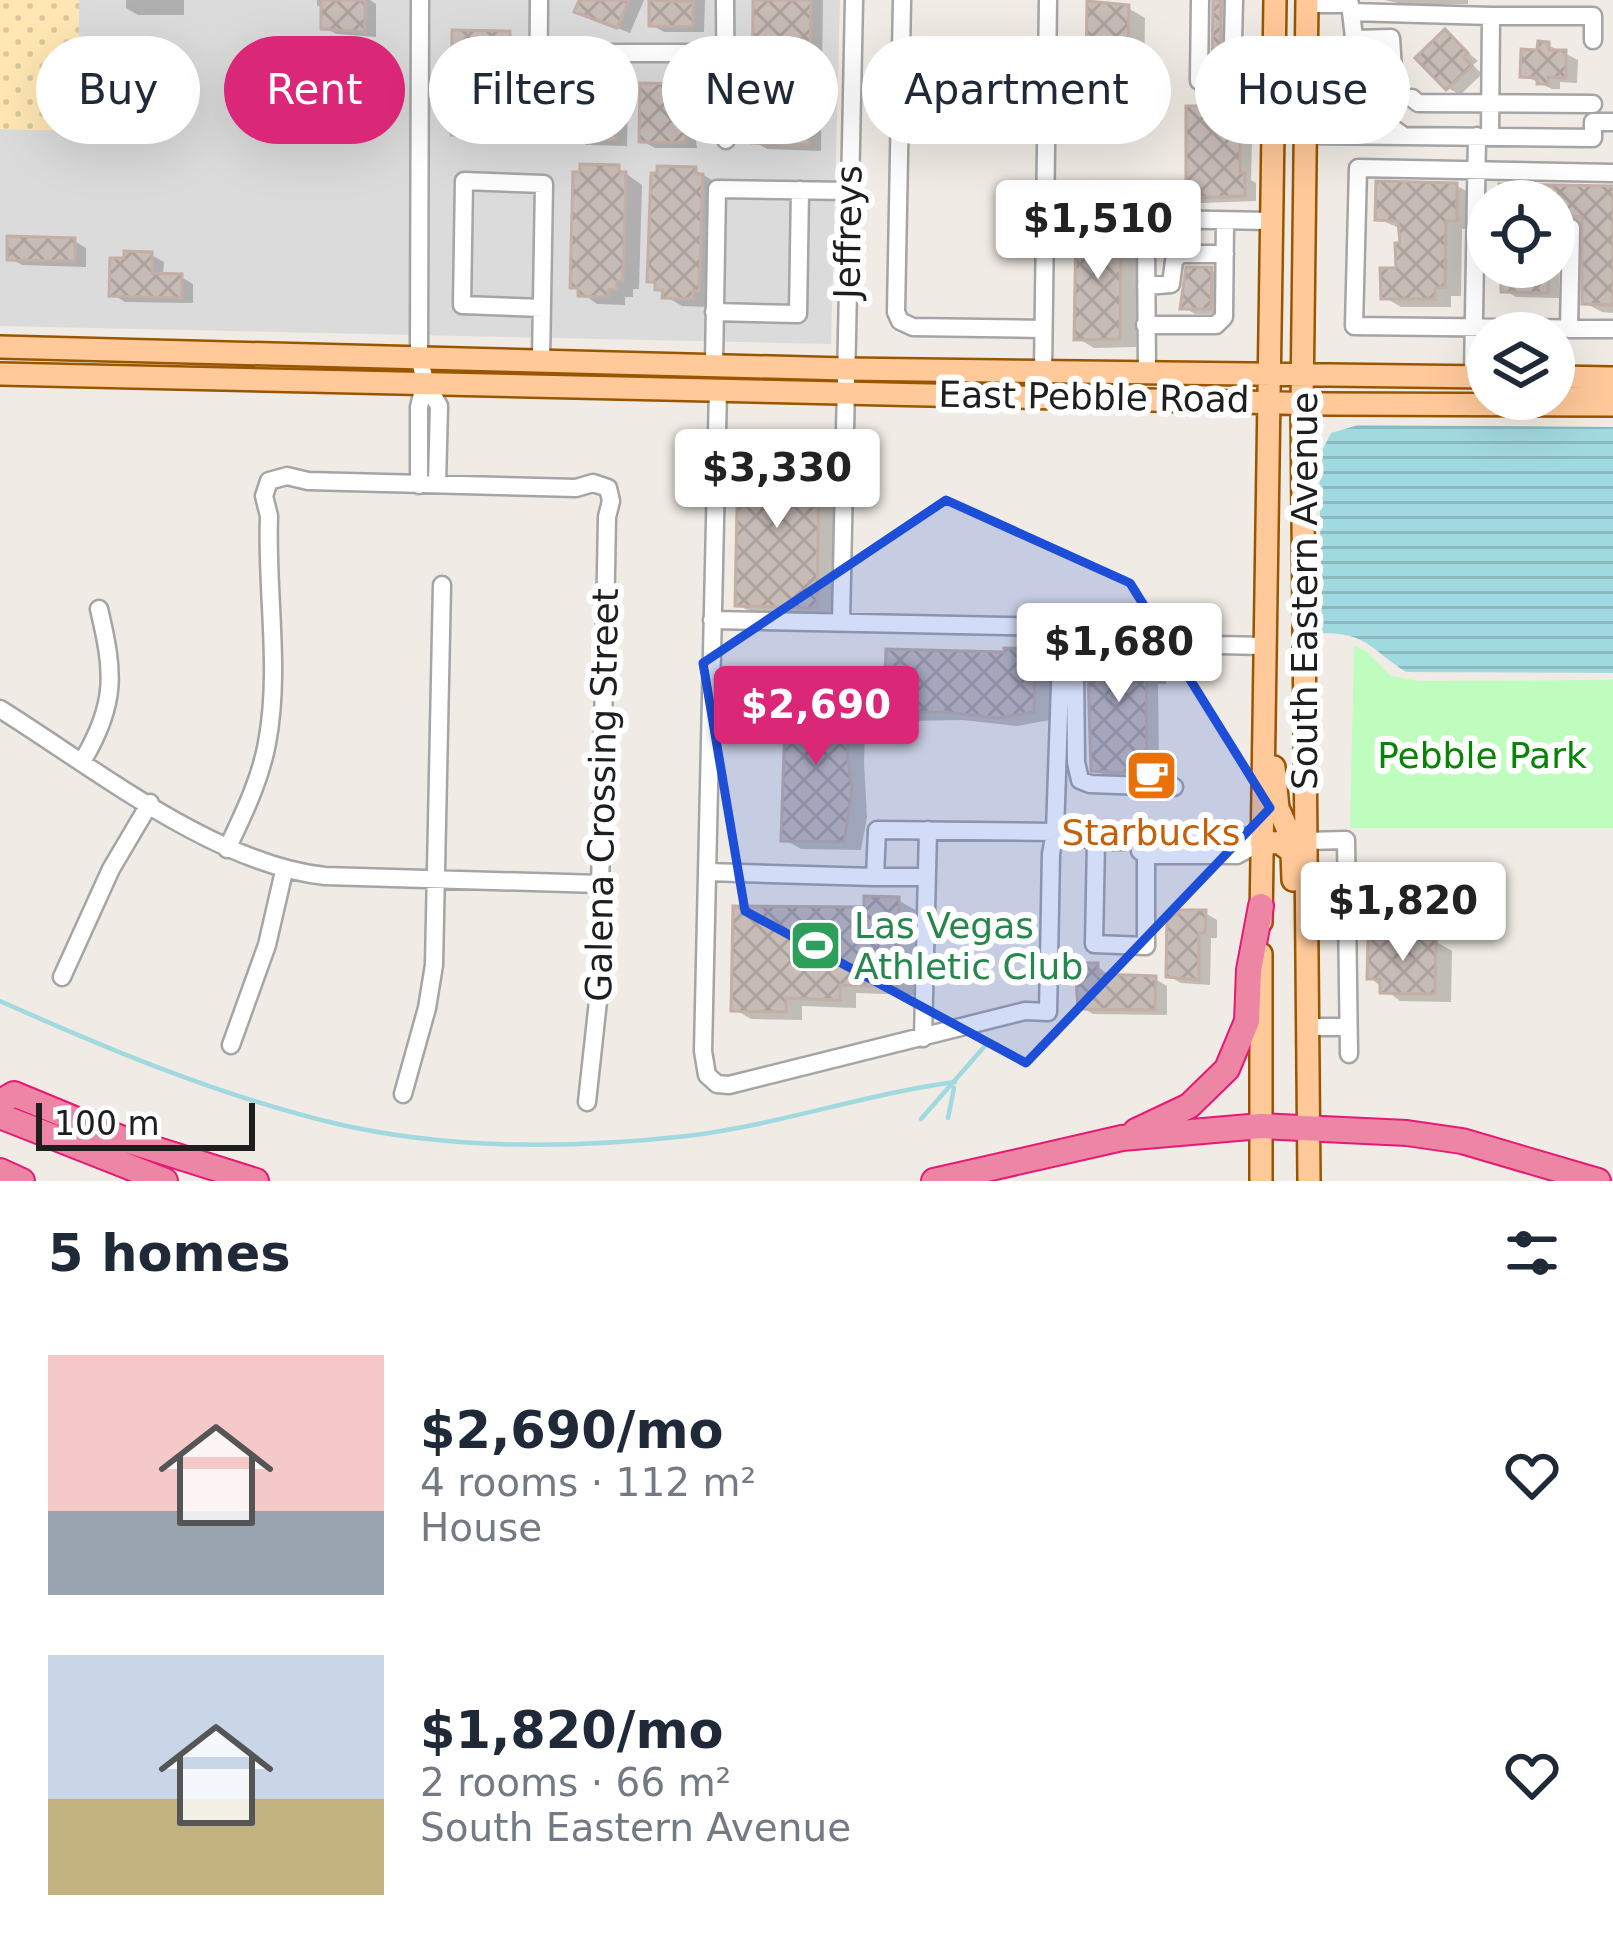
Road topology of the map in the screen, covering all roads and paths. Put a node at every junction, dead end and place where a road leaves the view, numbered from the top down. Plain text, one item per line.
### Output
1 (420, 0) edge
2 (539, 0) edge
3 (725, 0) edge
4 (854, 0) edge
5 (902, 0) edge
6 (1048, 0) edge
7 (1200, 0) edge
8 (1234, 0) edge
9 (1275, 0) edge
10 (1307, 2) edge
11 (1358, 8) edge
12 (1466, 8) edge
13 (1593, 8) edge
14 (1498, 10) edge
15 (538, 36) edge
16 (725, 36) edge
17 (1199, 36) edge
18 (1233, 36) edge
19 (1275, 36) edge
20 (1307, 36) edge
21 (1593, 40) dead end
22 (1412, 98) joint
23 (1490, 103) junction
24 (1592, 104) dead end
25 (1410, 105) edge
26 (1613, 122) edge
27 (1410, 134) edge
28 (1483, 136) junction
29 (1273, 144) edge
30 (1307, 144) edge
31 (1476, 170) junction
32 (1613, 173) edge
33 (1477, 180) edge
34 (800, 190) junction
35 (849, 191) junction
36 (1158, 220) junction
37 (1225, 221) junction
38 (1271, 221) junction
39 (1146, 237) junction
40 (1225, 254) junction
41 (1146, 286) junction
42 (542, 308) junction
43 (714, 313) junction
44 (1145, 325) junction
45 (1043, 328) junction
46 (1467, 328) edge
47 (1575, 329) edge
48 (1613, 329) edge
49 (0, 347) edge
50 (418, 357) junction
51 (542, 360) junction
52 (714, 364) junction
53 (845, 369) junction
54 (1042, 372) junction
55 (0, 374) edge
56 (1147, 374) junction
57 (1268, 376) junction
58 (1303, 377) junction
59 (1467, 377) edge
60 (1575, 377) edge
61 (1613, 377) edge
62 (425, 381) junction
63 (1613, 388) edge
64 (718, 389) junction
65 (843, 393) junction
66 (1575, 397) edge
67 (1268, 400) junction
68 (1302, 403) junction
69 (1467, 404) edge
70 (1575, 405) edge
71 (1613, 405) edge
72 (428, 484) junction
73 (442, 585) dead end
74 (99, 609) dead end
75 (712, 620) junction
76 (841, 622) junction
77 (1062, 626) junction
78 (1265, 646) junction
79 (1061, 652) junction
80 (1263, 714) junction
81 (3, 717) edge
82 (83, 760) junction
83 (1174, 787) dead end
84 (150, 803) junction
85 (928, 830) junction
86 (1055, 832) junction
87 (1096, 841) junction
88 (1124, 842) junction
89 (1261, 842) junction
90 (1306, 842) junction
91 (227, 850) junction
92 (1146, 855) junction
93 (284, 871) junction
94 (707, 872) junction
95 (875, 877) junction
96 (927, 877) junction
97 (437, 880) junction
98 (601, 884) junction
99 (1261, 906) junction
100 (1309, 964) junction
101 (62, 977) dead end
102 (1310, 1028) junction
103 (1348, 1028) junction
104 (922, 1038) junction
105 (231, 1046) dead end
106 (1349, 1054) dead end
107 (403, 1094) dead end
108 (0, 1102) edge
109 (587, 1102) dead end
110 (0, 1116) edge
111 (1261, 1126) junction
112 (1310, 1128) junction
113 (1122, 1138) junction
114 (0, 1171) edge
115 (22, 1181) edge
116 (165, 1181) edge
117 (256, 1181) edge
118 (934, 1181) edge
119 (1261, 1181) edge
120 (1309, 1181) edge
121 (1598, 1181) edge

1 - 50 street
2 - 15 street
3 - 16 street
4 - 35 street, Jeffreys
5 - 45 street
6 - 45 street
7 - 17 street
8 - 18 street
9 - 19 main road, South Eastern Avenue
10 - 11 street
10 - 20 main road, South Eastern Avenue
11 - 12 street
12 - 14 street
13 - 14 street
13 - 21 street
14 - 23 street
22 - 23 street
22 - 25 street
23 - 24 street
23 - 28 street
26 - 28 street
27 - 28 street
28 - 31 street
29 - 38 main road, South Eastern Avenue
30 - 58 main road, South Eastern Avenue
31 - 32 street
31 - 33 street
31 - 46 street
34 - 35 street
34 - 43 street
34 - 43 street
35 - 53 street, Jeffreys
36 - 37 street
36 - 39 street
36 - 39 street
37 - 38 street
37 - 40 street
38 - 57 main road, South Eastern Avenue
39 - 41 street
40 - 41 street
40 - 44 street
41 - 44 street
42 - 42 street
42 - 51 street
43 - 52 street
44 - 56 street
45 - 54 street
47 - 48 street
49 - 50 main road, East Pebble Road
50 - 51 main road, East Pebble Road
50 - 62 street
51 - 52 main road, East Pebble Road
52 - 53 main road, East Pebble Road
53 - 54 main road, East Pebble Road
53 - 65 street, Jeffreys
54 - 56 main road, East Pebble Road
55 - 62 main road, East Pebble Road
56 - 57 main road, East Pebble Road
57 - 58 main road, East Pebble Road
57 - 67 main road, South Eastern Avenue
58 - 59 main road, East Pebble Road
58 - 68 main road, South Eastern Avenue
60 - 61 main road
62 - 64 main road, East Pebble Road
62 - 72 street
63 - 66 main road
64 - 65 main road, East Pebble Road
64 - 75 street
65 - 67 main road, East Pebble Road
65 - 76 street, Jeffreys
67 - 68 main road, East Pebble Road
67 - 78 main road, South Eastern Avenue
68 - 69 main road, East Pebble Road
68 - 90 main road, South Eastern Avenue
70 - 71 main road, East Pebble Road
72 - 91 street
72 - 98 street, Galena Crossing Street
73 - 97 street
74 - 82 street
75 - 76 street
75 - 94 street
76 - 77 street
77 - 78 street
77 - 79 street
78 - 80 main road, South Eastern Avenue
79 - 83 street
79 - 86 street
80 - 89 main road, South Eastern Avenue
80 - 90 main road
81 - 82 street
82 - 84 street
84 - 91 street
84 - 101 street
85 - 86 street
85 - 95 street
85 - 96 street
86 - 87 street
86 - 104 street
87 - 88 street
87 - 92 street
88 - 89 street
88 - 92 street
89 - 92 street
89 - 99 main road, South Eastern Avenue
89 - 100 main road
90 - 100 main road, South Eastern Avenue
90 - 103 street
91 - 93 street
93 - 97 street
93 - 105 street
94 - 95 street
94 - 104 street
95 - 96 street
96 - 104 street
97 - 98 street
97 - 107 street
98 - 109 street, Galena Crossing Street
99 - 111 main road, South Eastern Avenue
99 - 113 highway
100 - 102 main road, South Eastern Avenue
102 - 103 street
102 - 112 main road, South Eastern Avenue
103 - 106 street
108 - 117 highway
110 - 116 highway
111 - 112 highway
111 - 113 highway
111 - 119 main road, South Eastern Avenue
112 - 120 main road, South Eastern Avenue
112 - 121 highway
113 - 118 highway
114 - 115 highway

